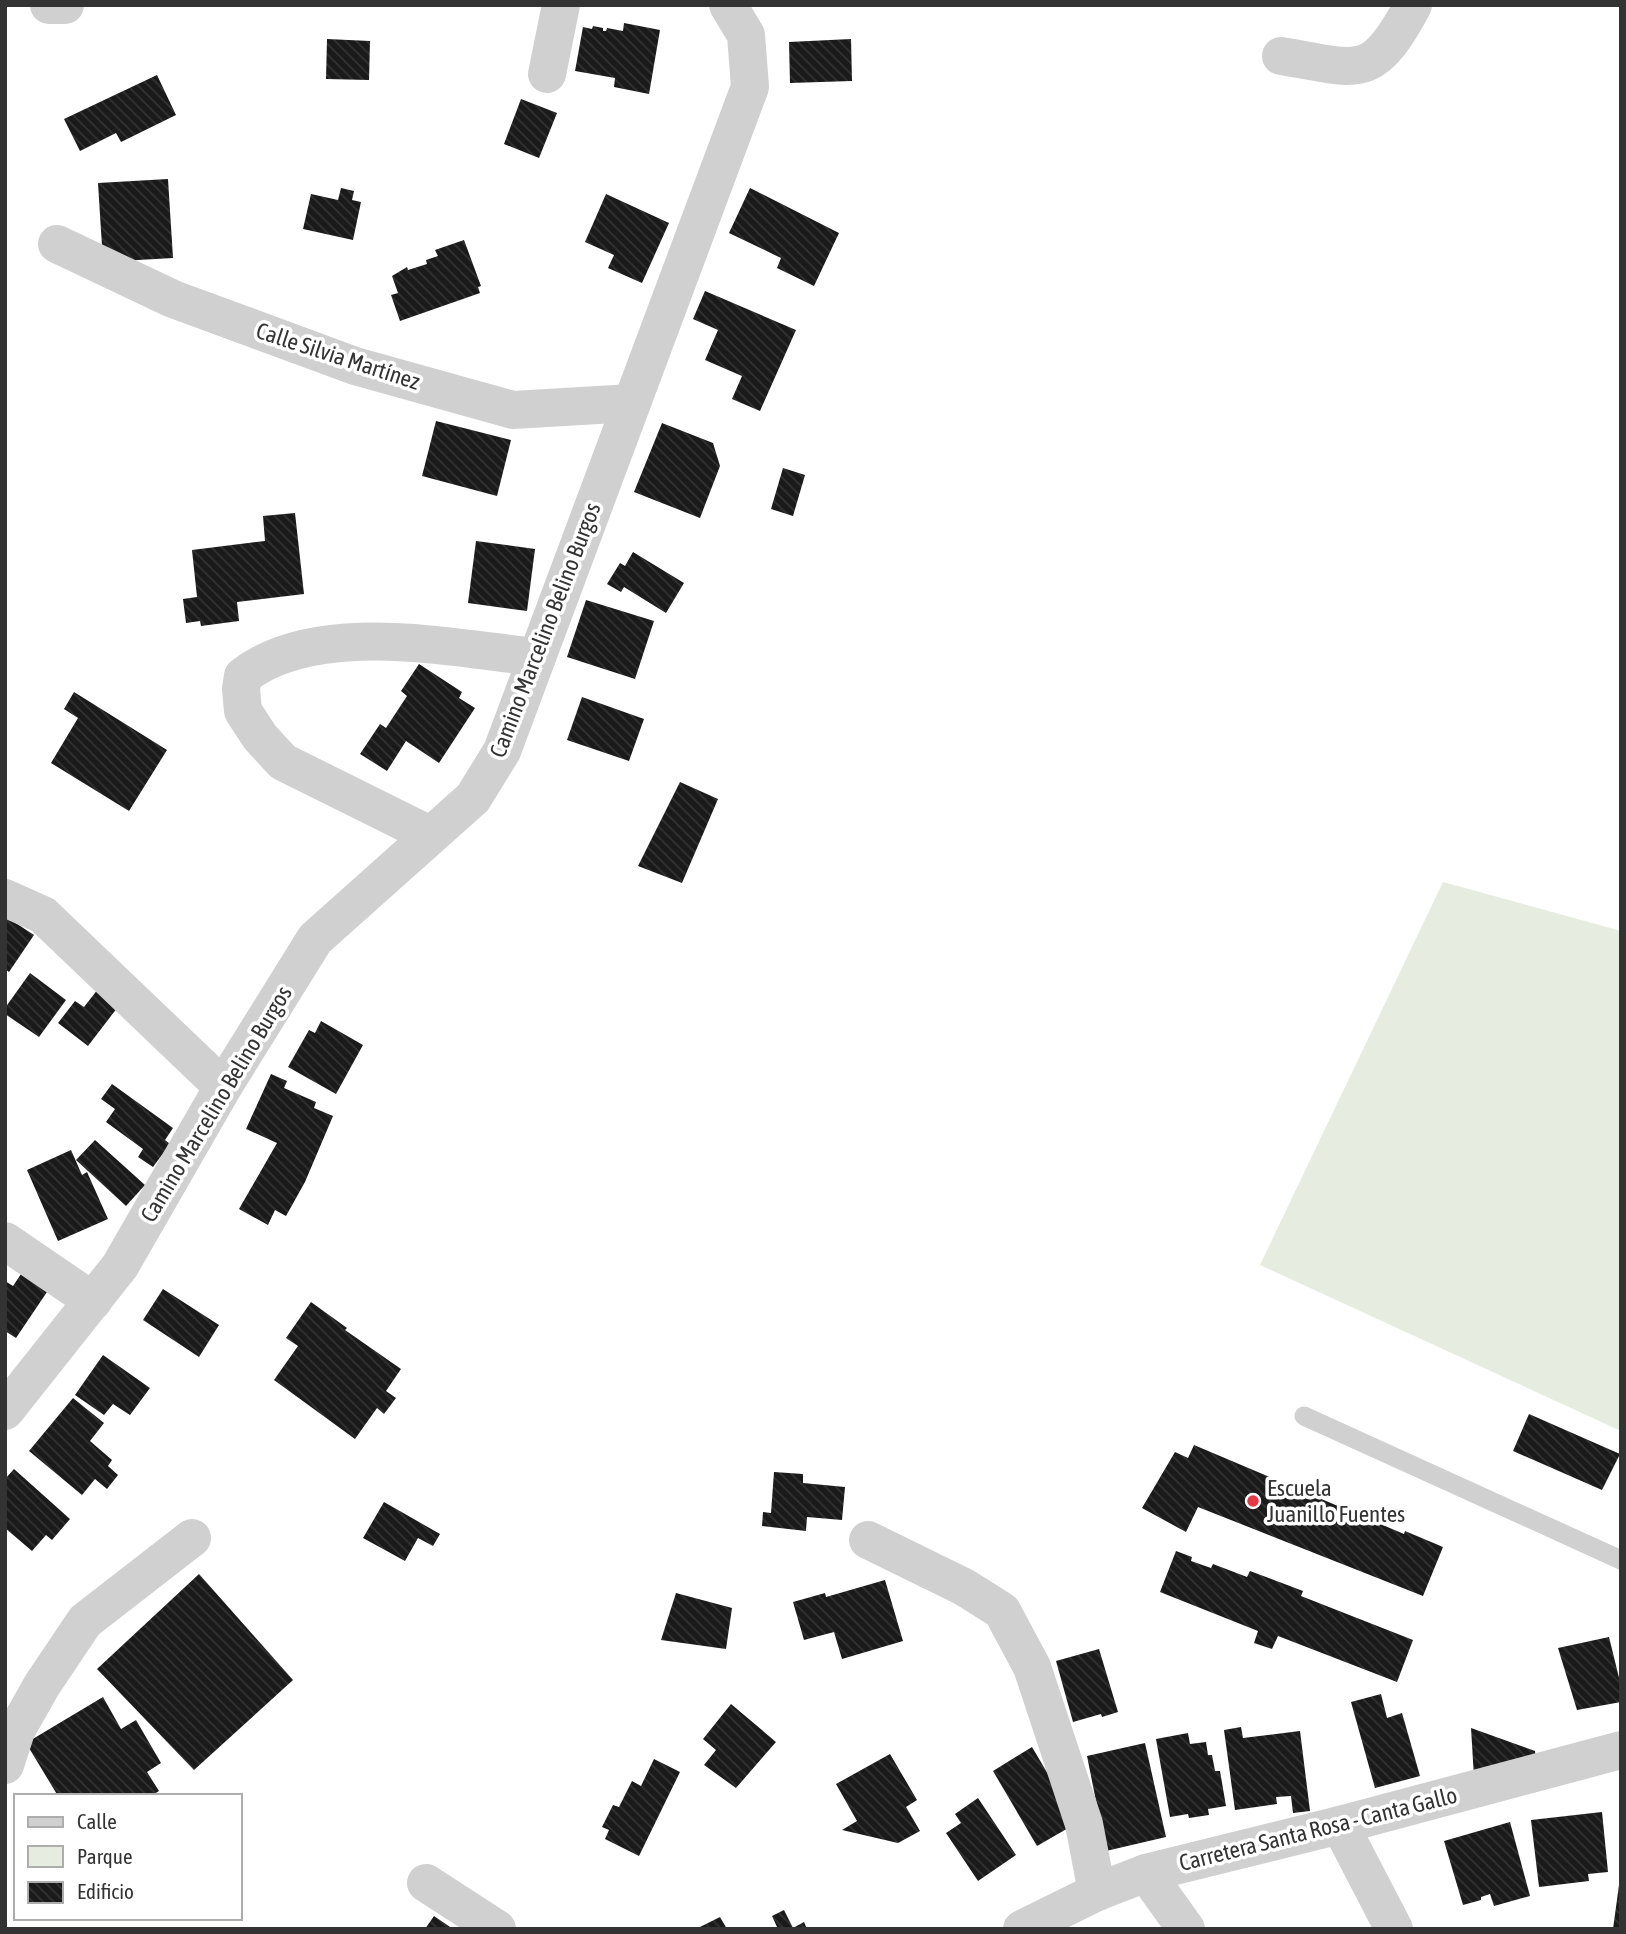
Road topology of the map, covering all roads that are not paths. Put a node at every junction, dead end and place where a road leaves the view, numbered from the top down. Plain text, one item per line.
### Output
1 (49, 5) edge
2 (65, 5) edge
3 (561, 5) edge
4 (727, 5) edge
5 (1413, 5) edge
6 (1281, 56) dead end
7 (547, 74) dead end
8 (57, 244) dead end
9 (632, 403) junction
10 (537, 657) junction
11 (430, 835) junction
12 (5, 898) edge
13 (223, 1087) junction
14 (5, 1241) edge
15 (93, 1301) junction
16 (5, 1411) edge
17 (1304, 1416) dead end
18 (192, 1538) dead end
19 (868, 1539) dead end
20 (1621, 1560) edge
21 (1621, 1750) edge
22 (5, 1765) edge
23 (1340, 1825) junction
24 (1146, 1873) junction
25 (426, 1883) dead end
26 (1097, 1892) junction
27 (497, 1929) edge
28 (1022, 1929) edge
29 (1186, 1929) edge
30 (1394, 1929) edge

1 - 2 street
3 - 7 street
4 - 9 street, Camino Marcelino Belino Burgos
5 - 6 street
8 - 9 street, Calle Silvia Martínez
9 - 10 street, Camino Marcelino Belino Burgos
10 - 11 street, Camino Marcelino Belino Burgos
10 - 11 street
11 - 13 street, Camino Marcelino Belino Burgos
12 - 13 street
13 - 15 street, Camino Marcelino Belino Burgos
14 - 15 street
15 - 16 street, Camino Marcelino Belino Burgos
17 - 20 lane
18 - 22 street
19 - 26 street
21 - 23 street, Carretera Santa Rosa - Canta Gallo
23 - 24 street, Carretera Santa Rosa - Canta Gallo
23 - 30 street
24 - 26 street, Carretera Santa Rosa - Canta Gallo
24 - 29 street
25 - 27 street
26 - 28 street, Carretera Santa Rosa - Canta Gallo

